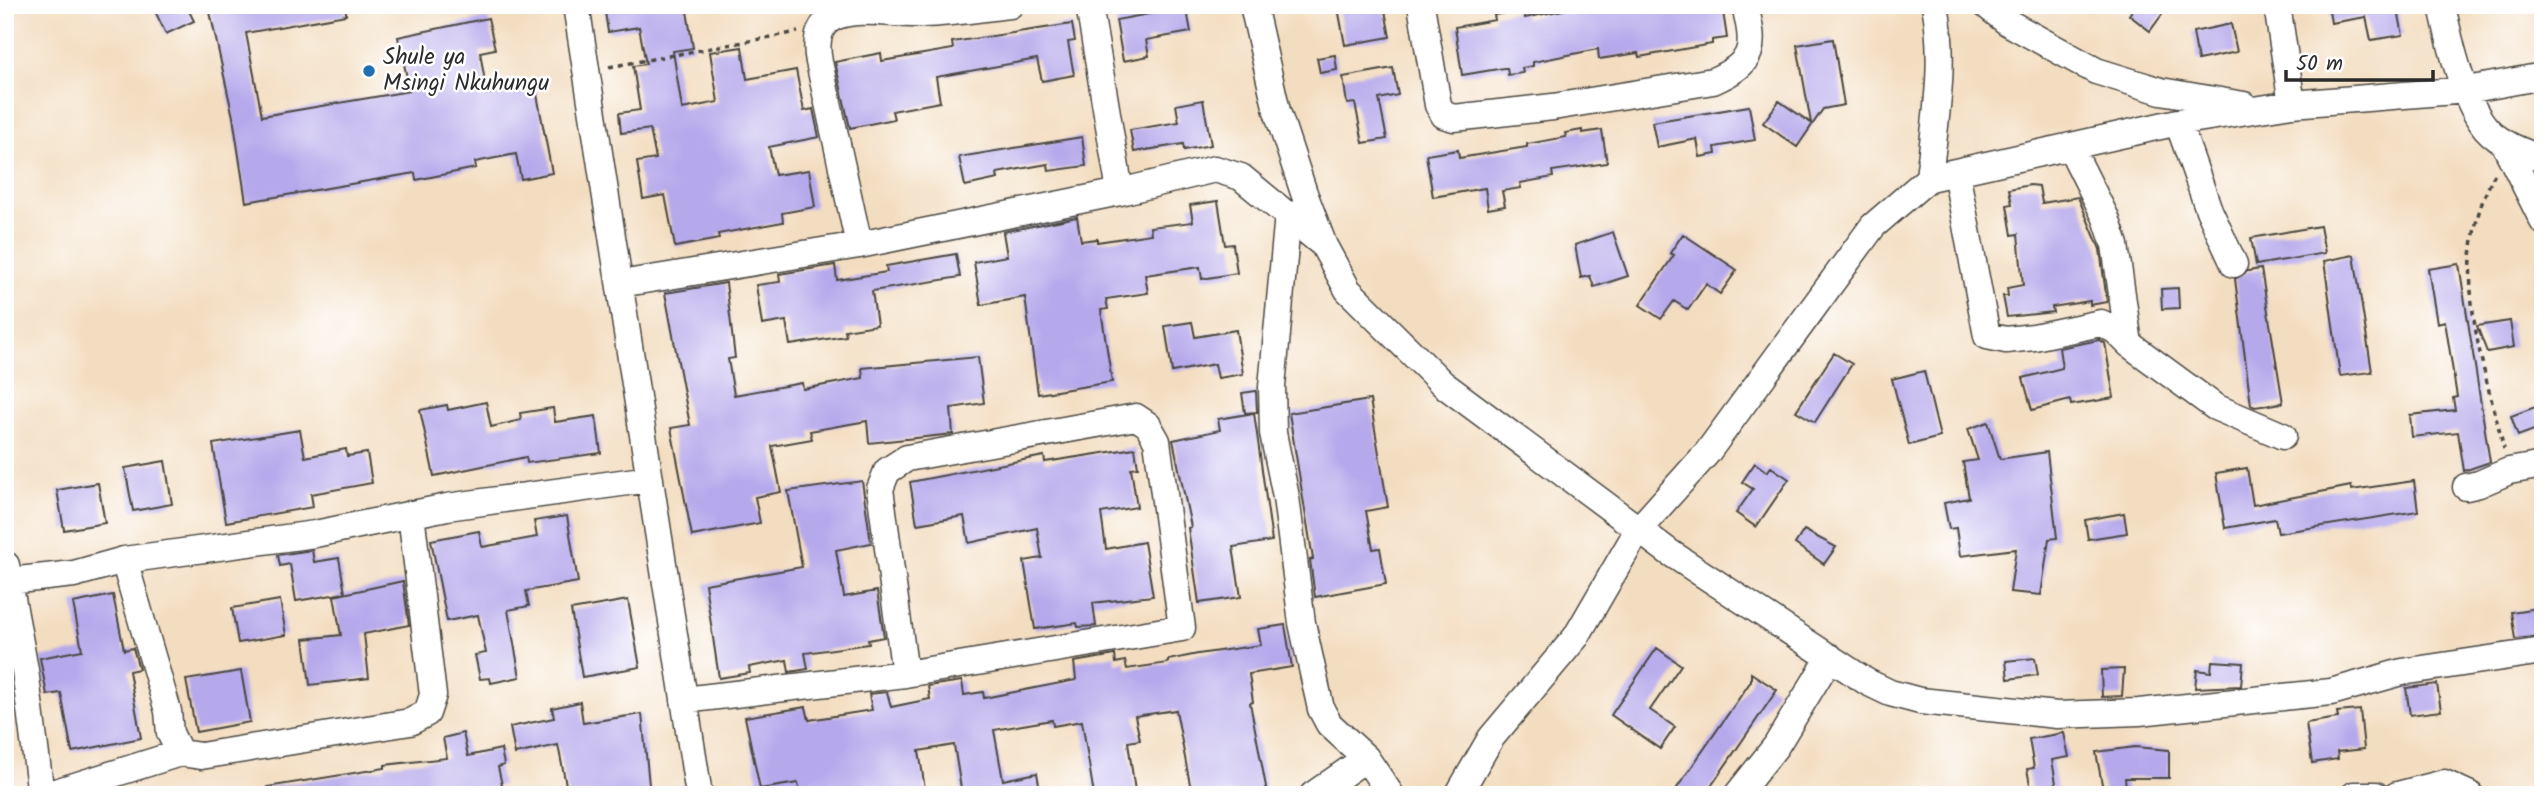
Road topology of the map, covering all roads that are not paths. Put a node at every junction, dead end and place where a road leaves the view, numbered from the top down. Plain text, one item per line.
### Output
1 (576, 5) edge
2 (1010, 5) edge
3 (1089, 5) edge
4 (1254, 5) edge
5 (1421, 5) edge
6 (1745, 5) edge
7 (1936, 5) edge
8 (1986, 5) edge
9 (2277, 5) edge
10 (2442, 5) edge
11 (2543, 76) edge
12 (2467, 90) junction
13 (2281, 107) junction
14 (2178, 122) junction
15 (2070, 146) junction
16 (2506, 147) junction
17 (2543, 159) edge
18 (1956, 172) junction
19 (1929, 178) junction
20 (1120, 192) junction
21 (1288, 214) junction
22 (2543, 221) edge
23 (859, 245) junction
24 (1324, 246) junction
25 (2234, 264) dead end
26 (620, 284) junction
27 (2129, 345) junction
28 (2283, 436) dead end
29 (2543, 465) edge
30 (650, 479) junction
31 (2466, 487) dead end
32 (411, 514) junction
33 (1638, 530) junction
34 (124, 560) junction
35 (6, 571) edge
36 (2543, 651) edge
37 (1830, 657) junction
38 (905, 674) junction
39 (684, 700) junction
40 (180, 753) junction
41 (1366, 758) junction
42 (44, 795) edge
43 (699, 795) edge
44 (1313, 795) edge
45 (1391, 795) edge
46 (1458, 795) edge
47 (1737, 795) edge
48 (2354, 795) edge
49 (2376, 795) edge
50 (2397, 795) edge
51 (2470, 795) edge

1 - 26 street
2 - 23 street
3 - 20 street
4 - 24 street
5 - 6 street
7 - 19 street
8 - 13 street
9 - 13 street
10 - 12 street
11 - 12 street
12 - 13 street
12 - 16 street
13 - 14 street
14 - 15 street
14 - 25 street
15 - 18 street
15 - 27 street
16 - 17 street
16 - 22 street
18 - 19 street
18 - 27 street
19 - 33 street
20 - 21 street
20 - 23 street
21 - 24 street
21 - 41 street
23 - 26 street
24 - 33 street
26 - 30 street
27 - 28 street
29 - 31 street
30 - 32 street
30 - 39 street
32 - 34 street
32 - 40 street
33 - 37 street
33 - 46 street
34 - 35 street
34 - 40 street
35 - 42 street
36 - 37 street
37 - 47 street
38 - 38 street
38 - 39 street
39 - 43 street
40 - 42 street
41 - 44 street
41 - 45 street
48 - 49 street
50 - 51 street

